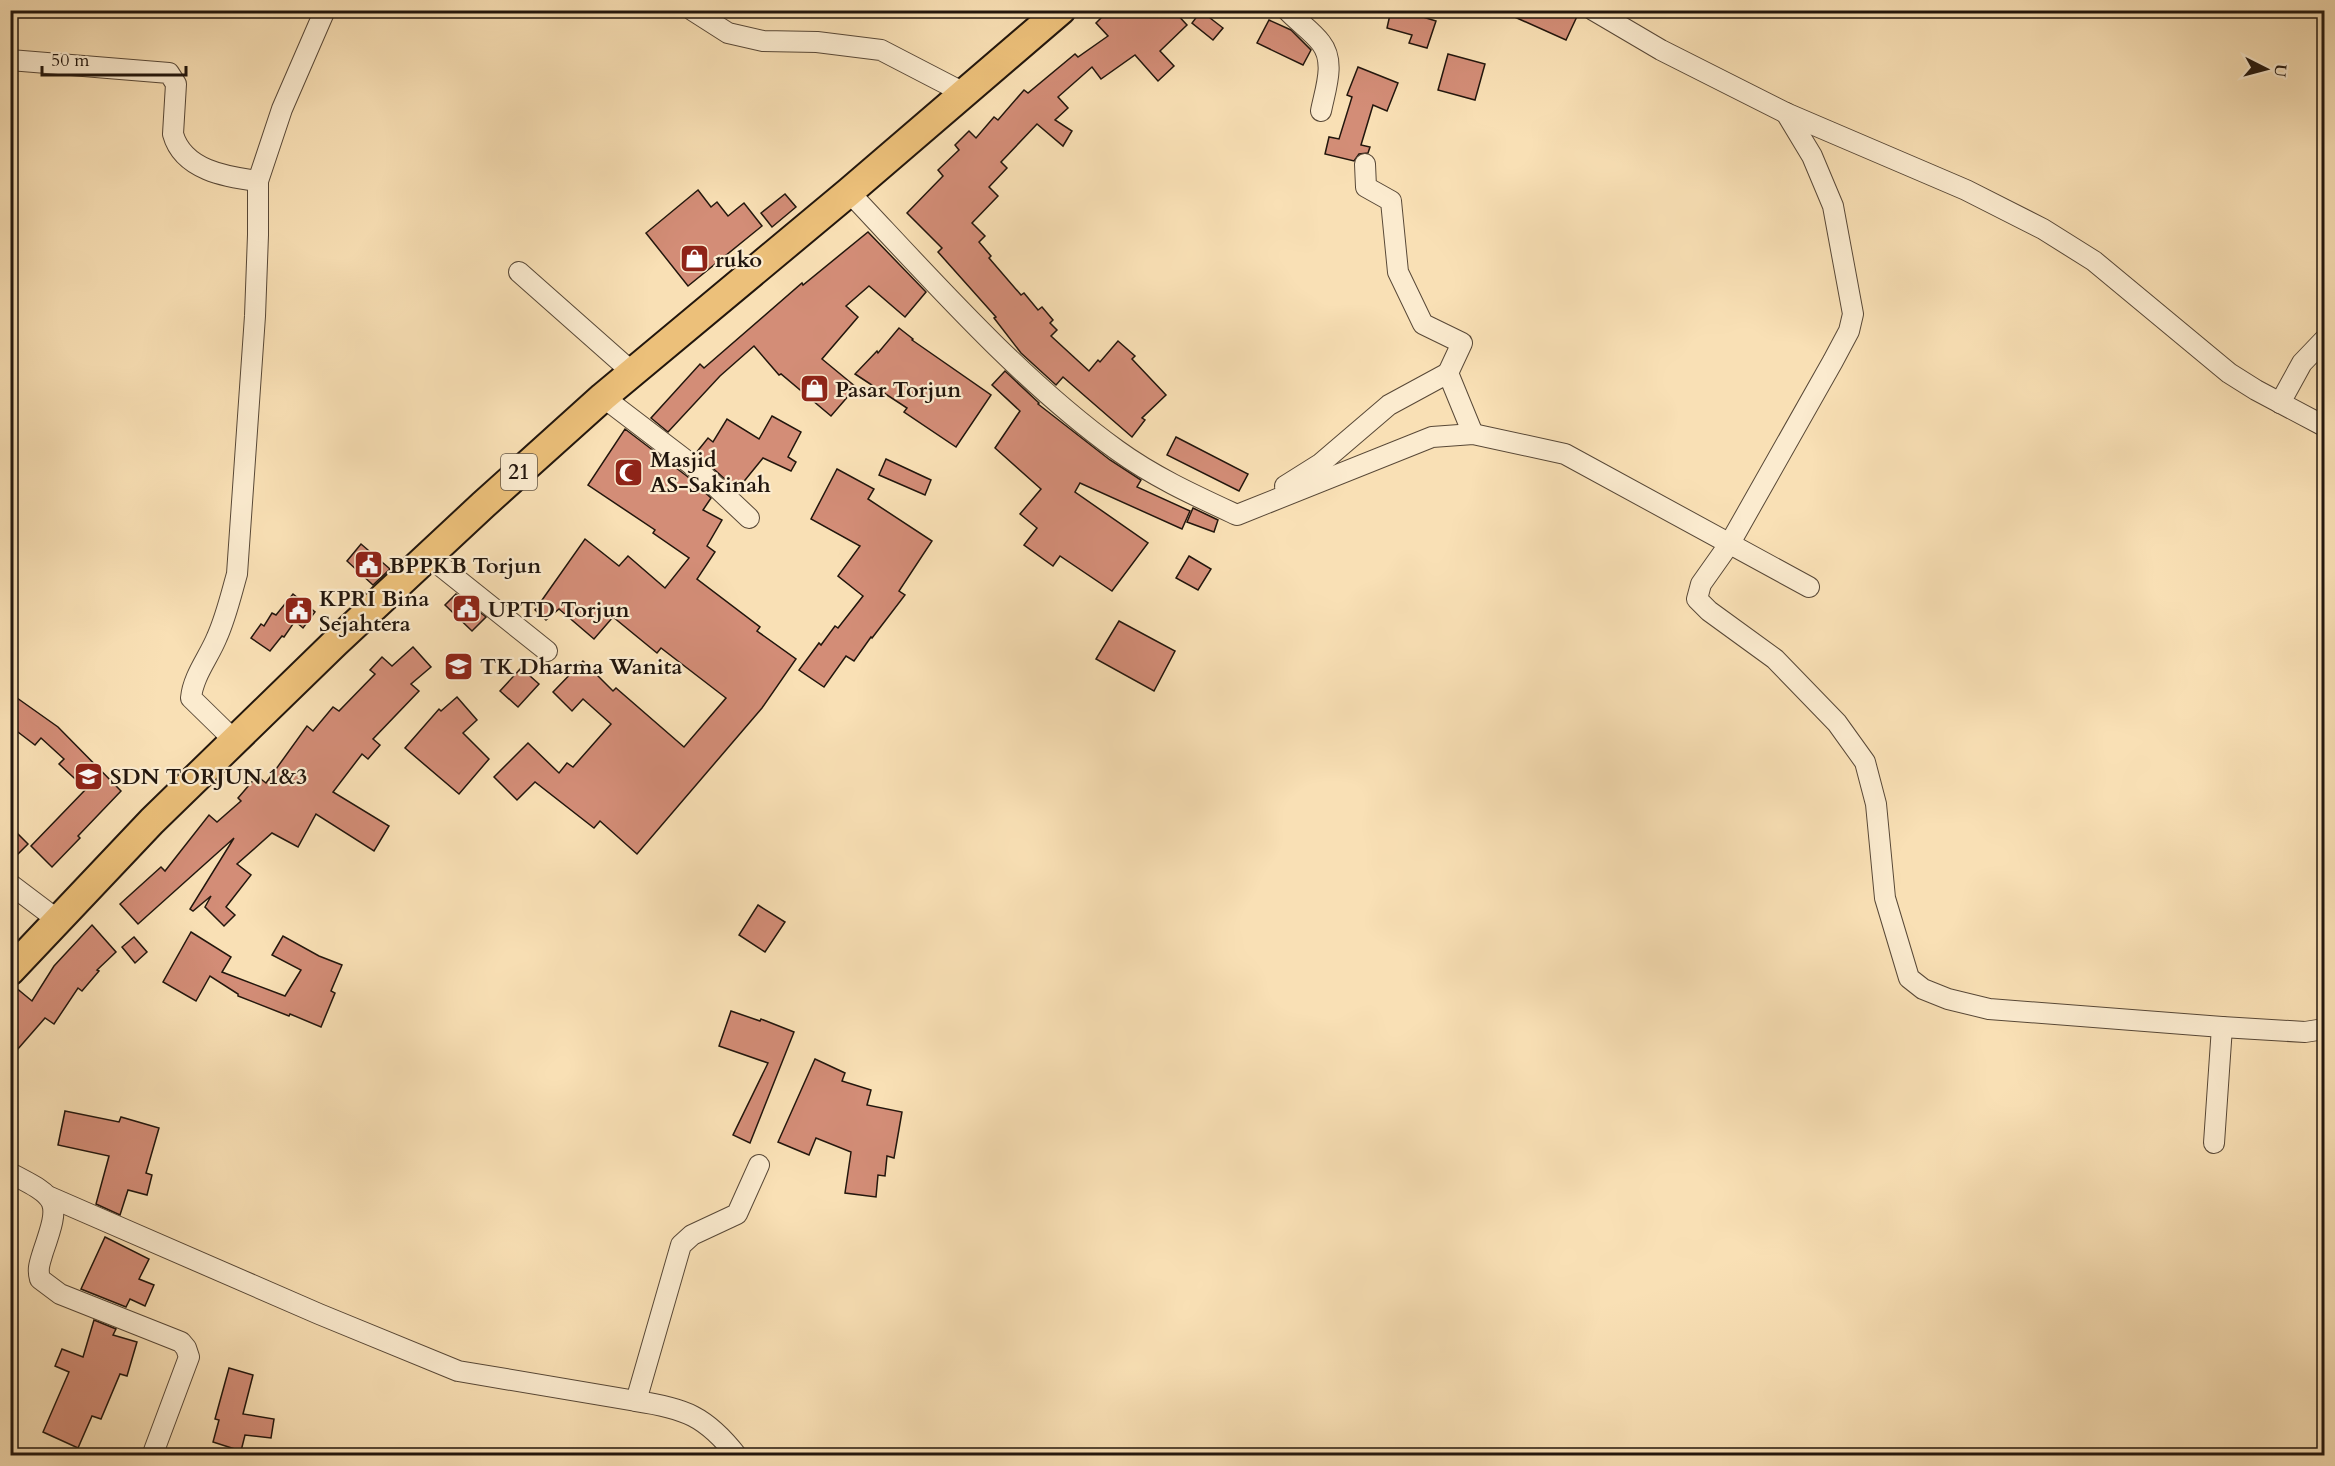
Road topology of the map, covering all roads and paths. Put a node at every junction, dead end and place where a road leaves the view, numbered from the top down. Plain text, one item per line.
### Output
1 (325, 10) edge
2 (692, 10) edge
3 (1061, 10) edge
4 (1287, 10) edge
5 (1593, 10) edge
6 (10, 60) edge
7 (964, 93) junction
8 (1321, 111) dead end
9 (1786, 113) junction
10 (1365, 164) dead end
11 (258, 181) junction
12 (849, 192) junction
13 (519, 272) dead end
14 (2325, 340) edge
15 (632, 372) junction
16 (1448, 373) junction
17 (603, 397) junction
18 (2280, 403) junction
19 (2325, 426) edge
20 (1473, 434) junction
21 (1237, 515) junction
22 (749, 518) dead end
23 (1730, 543) junction
24 (428, 556) junction
25 (1809, 587) dead end
26 (547, 651) dead end
27 (235, 741) junction
28 (10, 884) edge
29 (59, 921) junction
30 (10, 971) edge
31 (2222, 1027) junction
32 (2325, 1029) edge
33 (2214, 1143) dead end
34 (759, 1165) dead end
35 (10, 1173) edge
36 (50, 1197) junction
37 (636, 1401) junction
38 (152, 1455) edge
39 (736, 1455) edge

1 - 11 street
2 - 7 street
3 - 7 highway, 21
4 - 8 street
5 - 9 street
6 - 11 street
7 - 12 highway, 21
9 - 18 street
9 - 23 street
10 - 16 street
11 - 27 street
12 - 15 highway, 21
12 - 21 street
13 - 15 street
14 - 18 street
15 - 17 highway, 21
16 - 20 street
16 - 21 street
17 - 22 street
17 - 24 highway, 21
18 - 19 street
20 - 21 street
20 - 23 street
23 - 25 street
23 - 31 street
24 - 26 street
24 - 27 highway, 21
27 - 29 highway, 21
28 - 29 street
29 - 30 highway, 21
31 - 32 street
31 - 33 street
34 - 37 street
35 - 36 street
36 - 37 street
36 - 38 street
37 - 39 street

